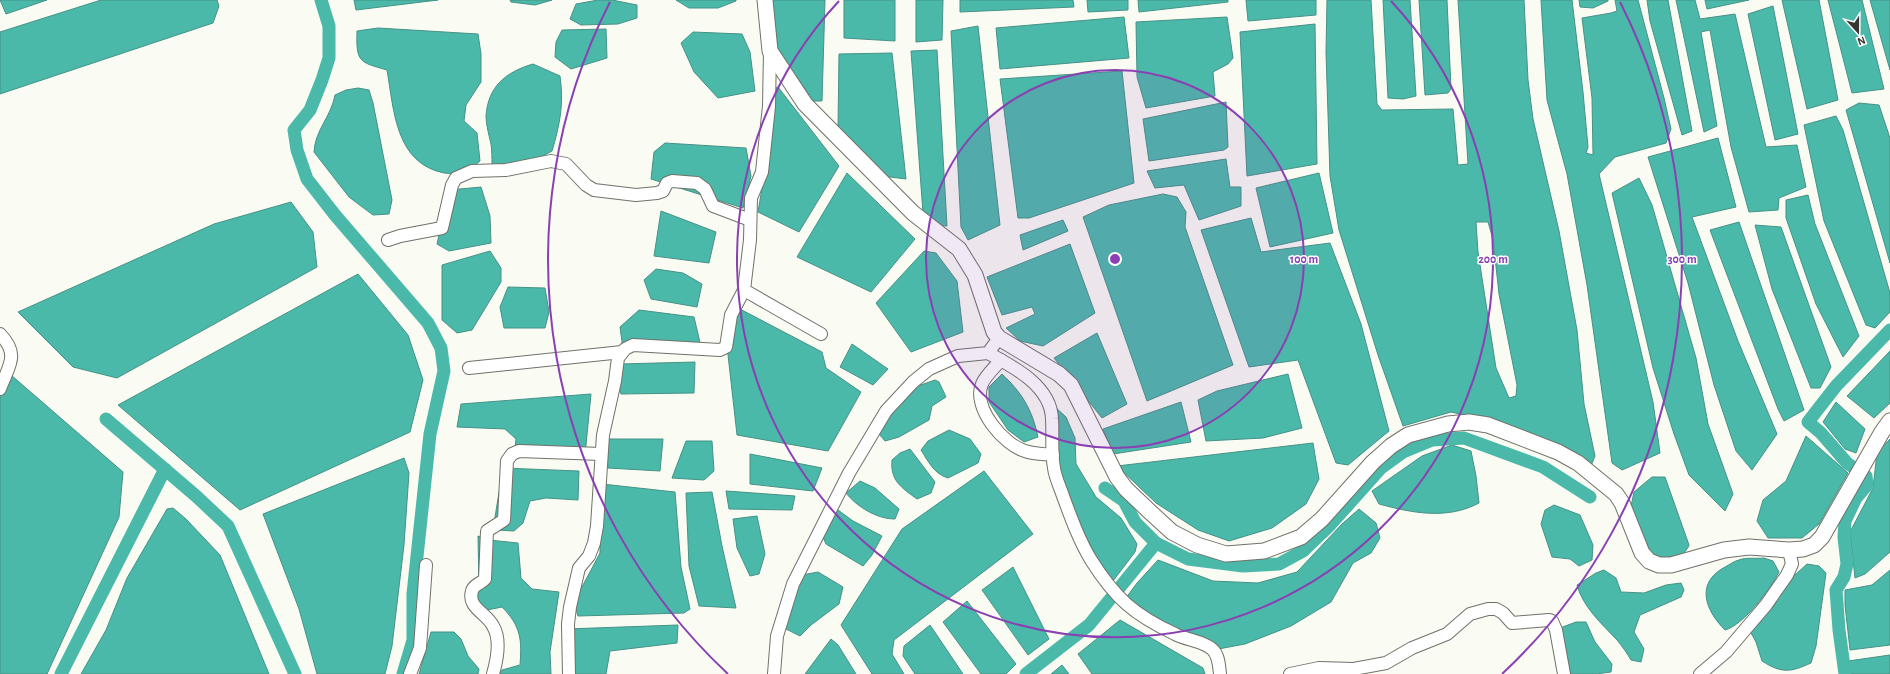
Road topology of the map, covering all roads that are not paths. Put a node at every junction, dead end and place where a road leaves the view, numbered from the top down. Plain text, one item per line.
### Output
1 (765, 0) edge
2 (770, 51) junction
3 (750, 220) junction
4 (388, 240) dead end
5 (744, 290) junction
6 (0, 334) edge
7 (821, 334) dead end
8 (1000, 338) junction
9 (622, 352) junction
10 (988, 353) junction
11 (1001, 360) junction
12 (469, 368) dead end
13 (0, 389) edge
14 (1890, 421) edge
15 (601, 454) junction
16 (1053, 455) junction
17 (1789, 550) junction
18 (426, 565) dead end
19 (410, 674) edge
20 (493, 674) edge
21 (569, 674) edge
22 (774, 674) edge
23 (1220, 674) edge
24 (1290, 674) edge
25 (1564, 674) edge
26 (1700, 674) edge

1 - 2 street
2 - 3 street
2 - 8 street
3 - 4 street
3 - 5 street
5 - 7 street
5 - 9 street
6 - 13 street
8 - 10 street
8 - 17 street
9 - 12 street
9 - 15 street
10 - 11 street
10 - 22 street
11 - 16 street
11 - 16 street
14 - 17 street
15 - 20 street
15 - 21 street
16 - 23 street
17 - 26 street
18 - 19 street
24 - 25 street

